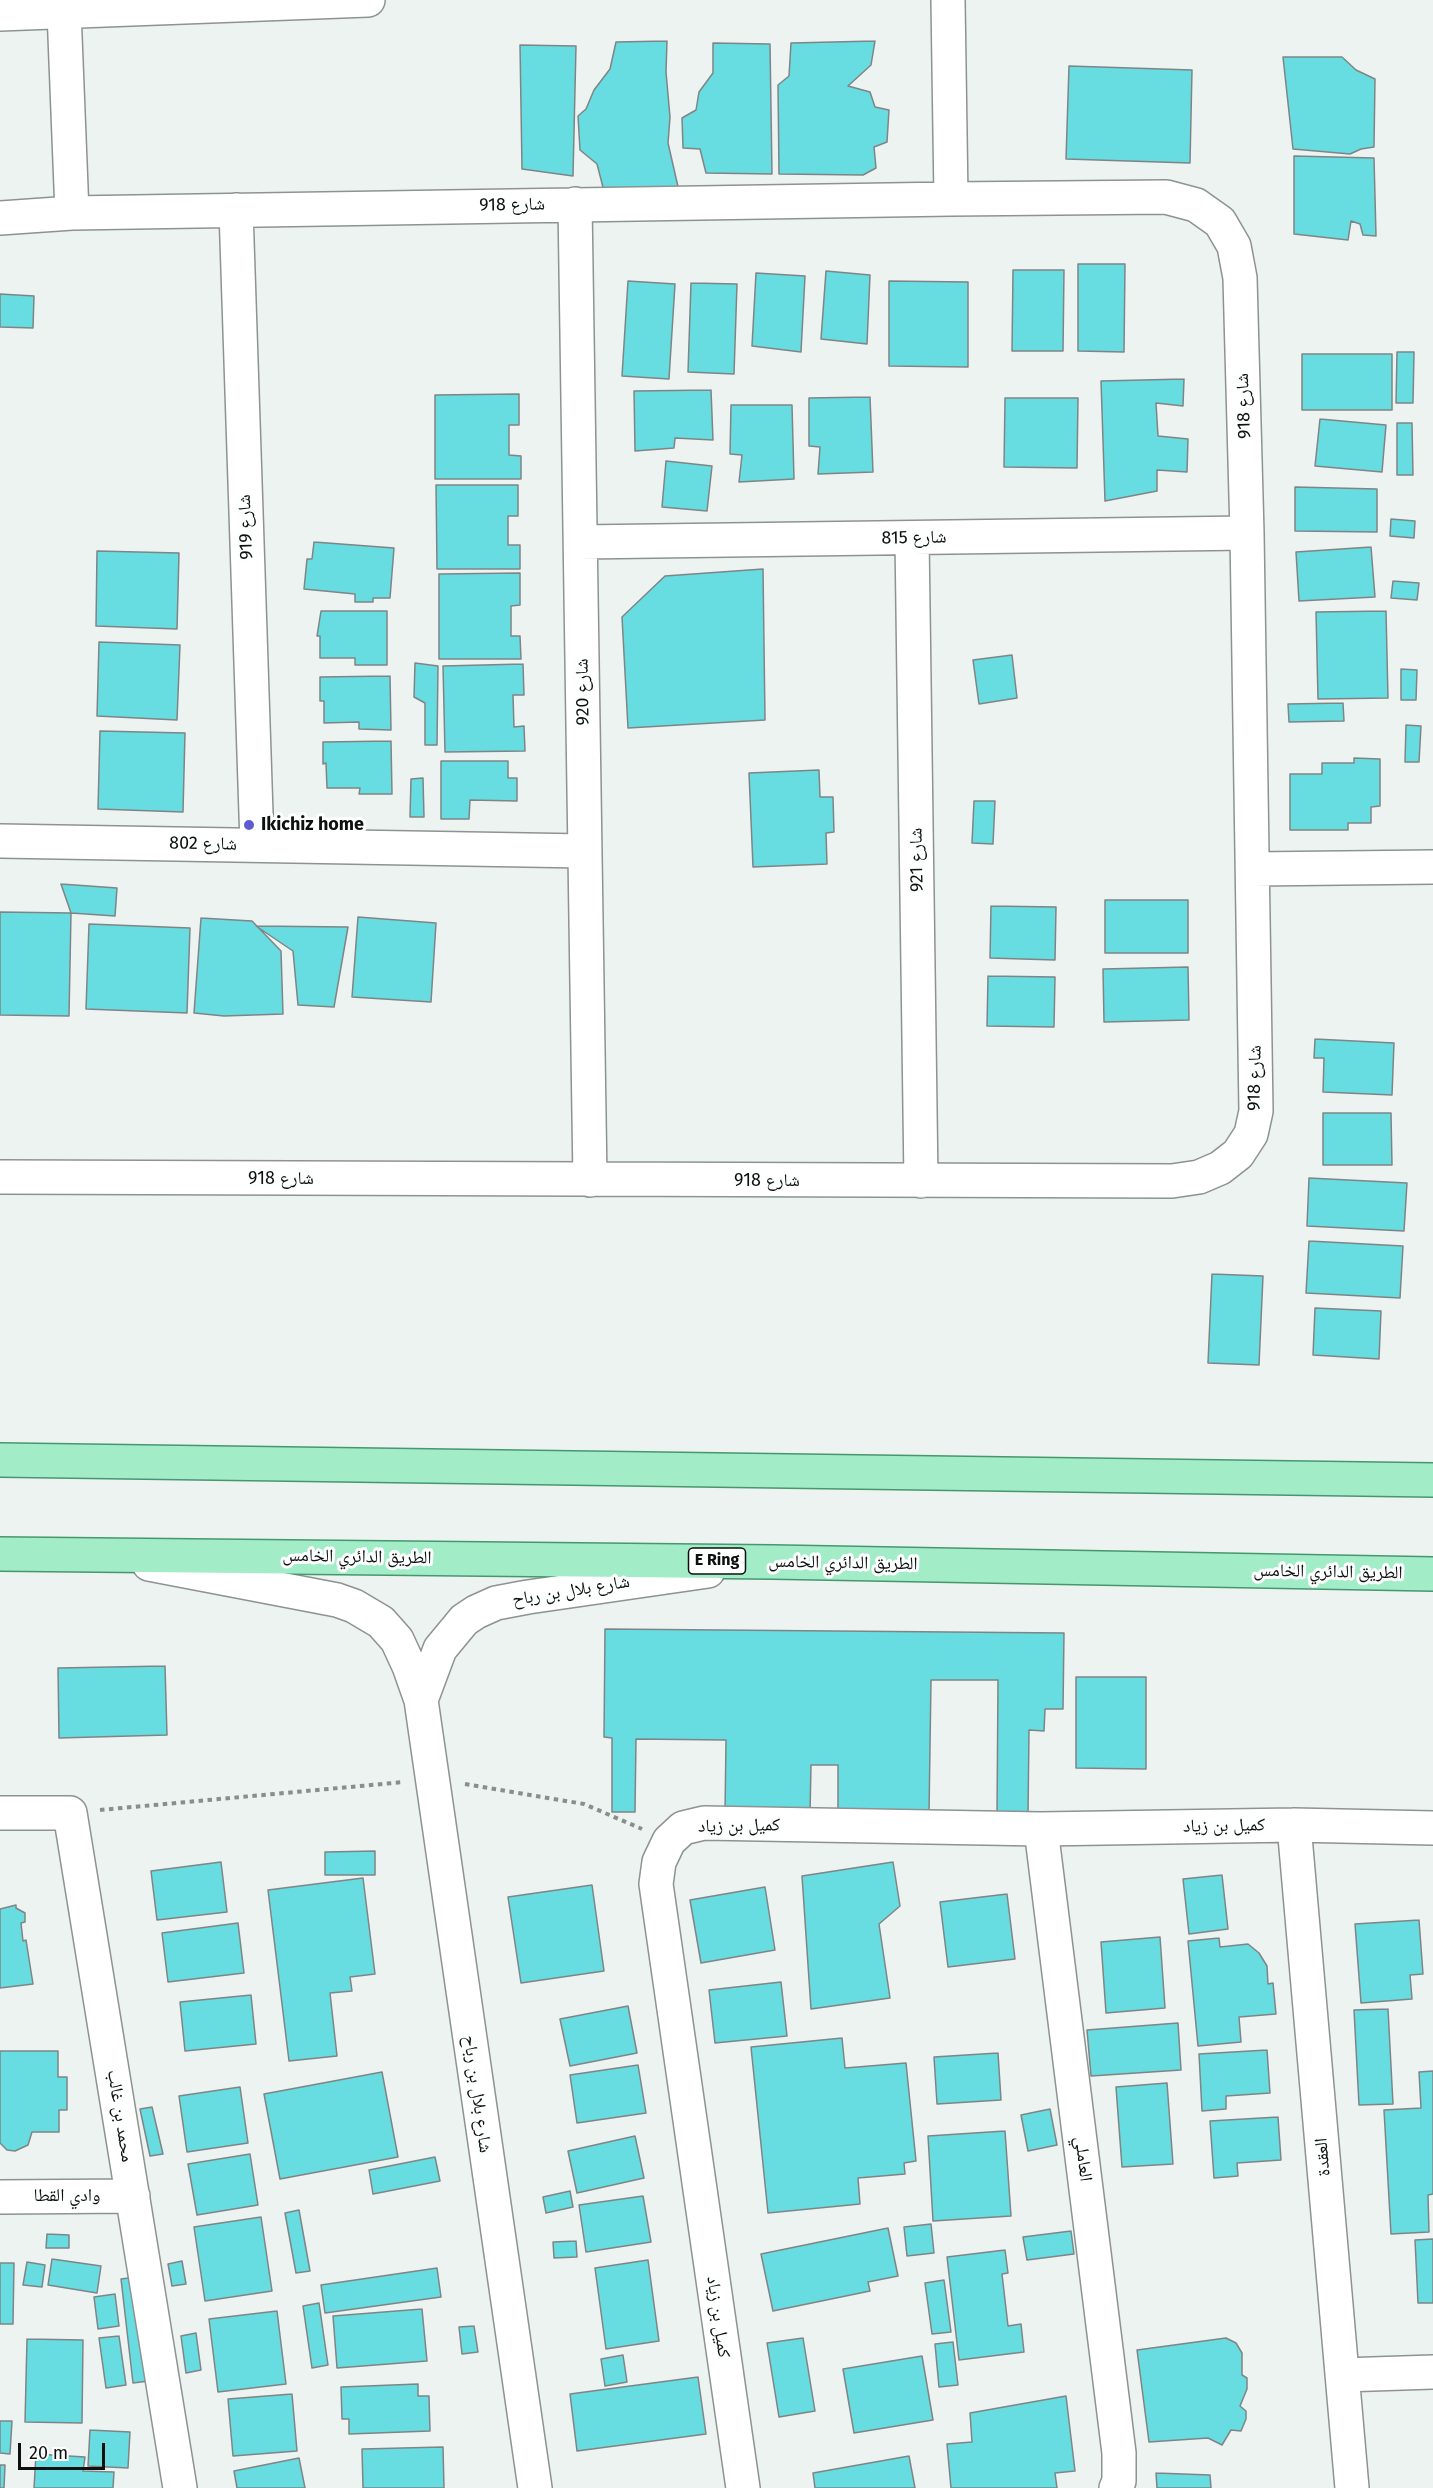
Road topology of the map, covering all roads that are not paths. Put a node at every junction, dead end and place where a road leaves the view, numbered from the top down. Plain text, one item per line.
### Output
1 (368, 0) edge
2 (948, 0) edge
3 (294, 1) edge
4 (64, 11) junction
5 (0, 14) edge
6 (951, 199) junction
7 (575, 204) junction
8 (236, 210) junction
9 (72, 213) junction
10 (0, 218) edge
11 (1247, 533) junction
12 (912, 538) junction
13 (581, 542) junction
14 (0, 841) edge
15 (257, 844) junction
16 (585, 851) junction
17 (1433, 867) edge
18 (1253, 869) junction
19 (0, 1177) edge
20 (590, 1180) junction
21 (921, 1181) junction
22 (2, 1460) edge
23 (1427, 1473) edge
24 (0, 1554) edge
25 (100, 1555) junction
26 (773, 1562) junction
27 (1433, 1574) edge
28 (421, 1700) junction
29 (0, 1813) edge
30 (1294, 1825) junction
31 (1433, 1828) edge
32 (1041, 1829) junction
33 (133, 2196) junction
34 (0, 2197) edge
35 (1433, 2372) edge
36 (1342, 2375) junction
37 (180, 2488) edge
38 (535, 2488) edge
39 (743, 2488) edge
40 (1116, 2488) edge
41 (1352, 2488) edge

1 - 3 street
2 - 6 street
3 - 4 street
4 - 5 street
4 - 9 street
6 - 7 street, شارع 918
6 - 11 street, شارع 918
7 - 8 street, شارع 918
7 - 13 street, شارع 920
8 - 9 street, شارع 918
8 - 15 street, شارع 919
9 - 10 street, شارع 918
11 - 12 street, شارع 815
11 - 18 street, شارع 918
12 - 13 street, شارع 815
12 - 21 street, شارع 921
13 - 16 street, شارع 920
14 - 15 street, شارع 802
15 - 16 street, شارع 802
16 - 20 street, شارع 920
17 - 18 street
18 - 21 street, شارع 918
19 - 20 street, شارع 918
20 - 21 street, شارع 918
22 - 23 main road
24 - 25 main road, الطريق الدائري الخامس / E Ring
25 - 26 main road, الطريق الدائري الخامس / E Ring
25 - 28 street, شارع بلال بن رباح
26 - 27 main road, الطريق الدائري الخامس / E Ring
26 - 28 street, شارع بلال بن رباح
28 - 38 street, شارع بلال بن رباح
29 - 33 street, محمد بن غالب
30 - 31 street, كميل بن زياد
30 - 32 street, كميل بن زياد
30 - 36 street, العقدة
32 - 39 street, كميل بن زياد
32 - 40 street, العاملي
33 - 34 street, وادي القطا
33 - 37 street, محمد بن غالب
35 - 36 street
36 - 41 street, العقدة

